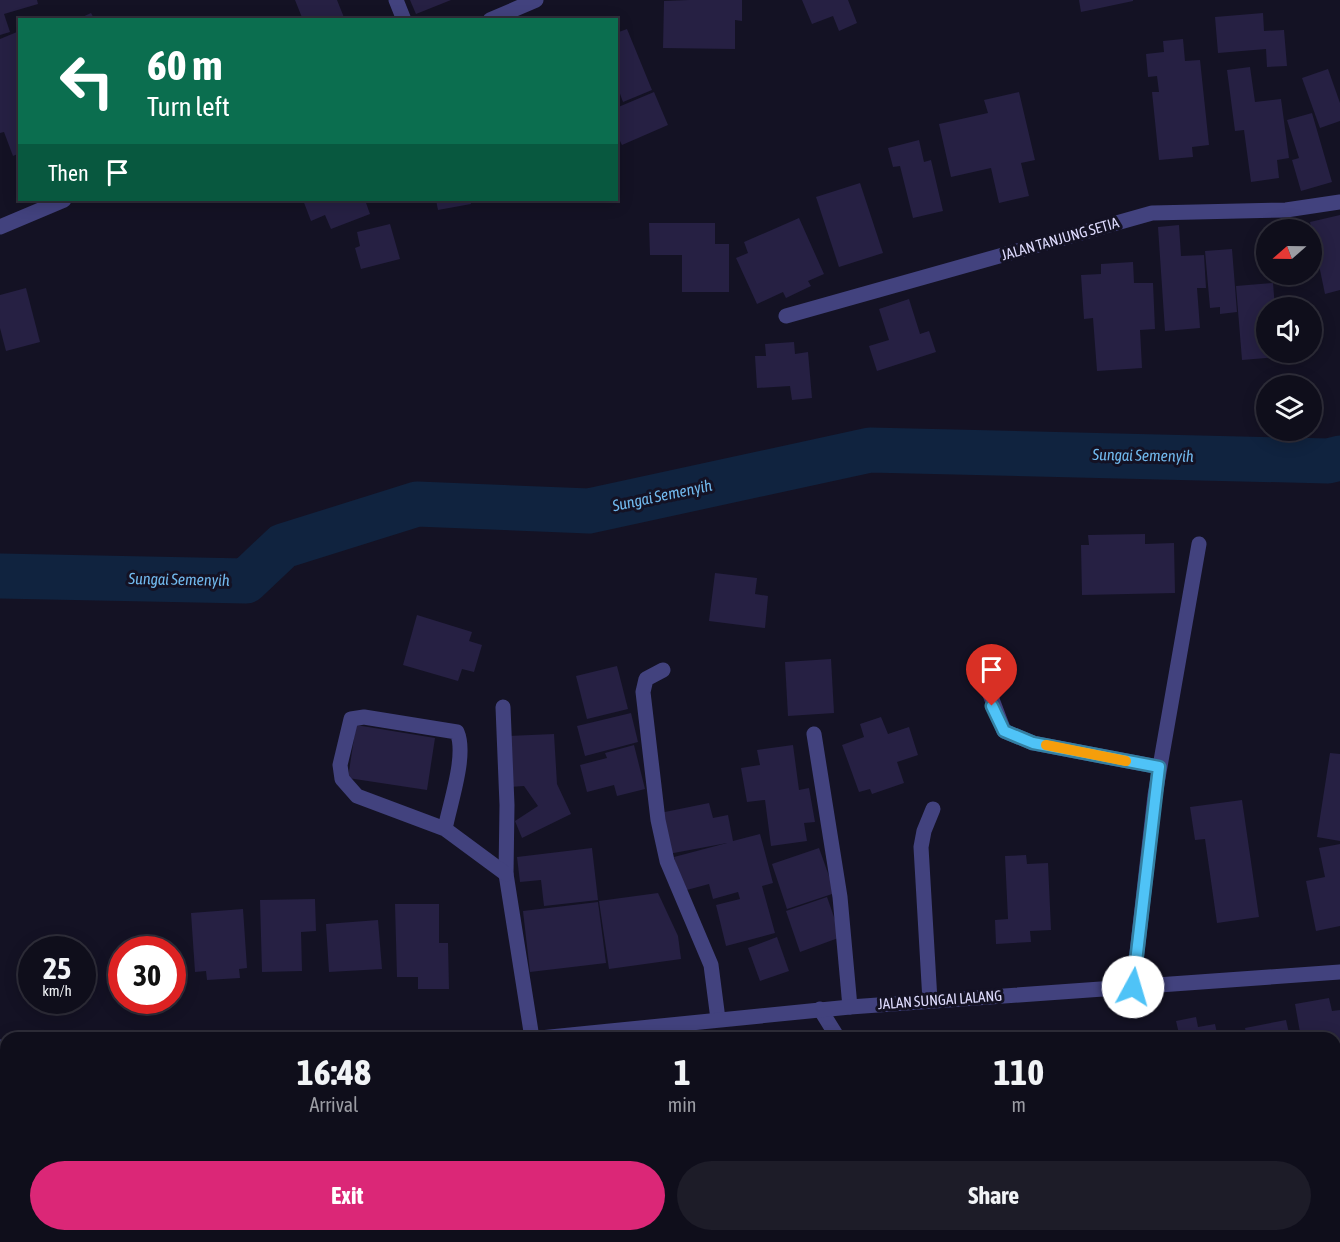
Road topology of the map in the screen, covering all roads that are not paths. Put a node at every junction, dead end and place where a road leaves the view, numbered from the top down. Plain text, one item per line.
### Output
1 (396, 0) edge
2 (536, 0) edge
3 (403, 18) edge
4 (495, 18) edge
5 (62, 201) edge
6 (1340, 202) edge
7 (0, 227) edge
8 (786, 316) dead end
9 (1198, 544) dead end
10 (663, 670) dead end
11 (988, 689) dead end
12 (503, 707) dead end
13 (814, 734) dead end
14 (1159, 767) junction
15 (933, 809) dead end
16 (445, 829) junction
17 (506, 874) junction
18 (1340, 972) edge
19 (1133, 987) junction
20 (930, 1001) junction
21 (850, 1007) junction
22 (820, 1009) junction
23 (718, 1019) junction
24 (668, 1031) edge
25 (531, 1032) edge
26 (650, 1032) edge
27 (834, 1032) edge

1 - 3 street
2 - 4 street
5 - 7 street
6 - 8 street, JALAN TANJUNG SETIA
9 - 14 street
10 - 23 street
11 - 14 street
12 - 17 street
13 - 21 street
14 - 19 street
15 - 20 street
16 - 16 street
16 - 17 street
17 - 25 street
18 - 19 street, JALAN SUNGAI LALANG
19 - 20 street, JALAN SUNGAI LALANG
20 - 21 street, JALAN SUNGAI LALANG
21 - 22 street, JALAN SUNGAI LALANG
22 - 23 street, JALAN SUNGAI LALANG
22 - 27 street
23 - 24 street, JALAN SUNGAI LALANG
24 - 26 street, JALAN SUNGAI LALANG

